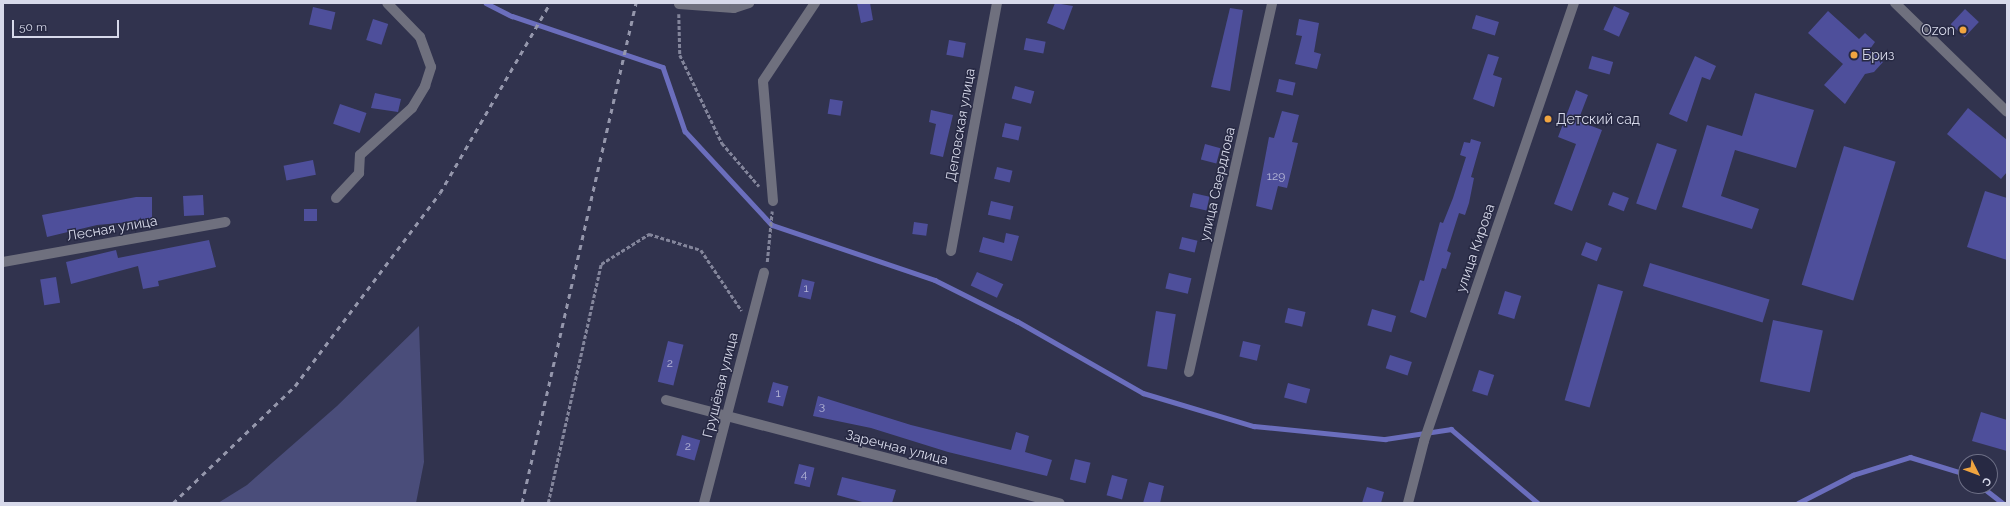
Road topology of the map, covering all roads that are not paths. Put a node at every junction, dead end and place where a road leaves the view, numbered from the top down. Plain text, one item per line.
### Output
1 (387, 3) edge
2 (749, 3) edge
3 (815, 3) edge
4 (997, 3) edge
5 (1272, 3) edge
6 (1574, 3) edge
7 (1895, 3) edge
8 (679, 4) road end
9 (2007, 112) edge
10 (336, 198) dead end
11 (773, 201) road end
12 (225, 222) dead end
13 (951, 251) dead end
14 (3, 262) edge
15 (764, 273) road end
16 (1189, 372) dead end
17 (666, 400) dead end
18 (728, 418) junction
19 (704, 503) edge
20 (1060, 503) edge
21 (1408, 503) edge

1 - 10 street
2 - 8 street
3 - 11 street
4 - 13 street, Деповская улица
5 - 16 street, улица Свердлова
6 - 21 street, улица Кирова
7 - 9 street
12 - 14 street, Лесная улица
15 - 18 street, Грушёвая улица
17 - 18 street, Заречная улица
18 - 19 street, Грушёвая улица
18 - 20 street, Заречная улица

